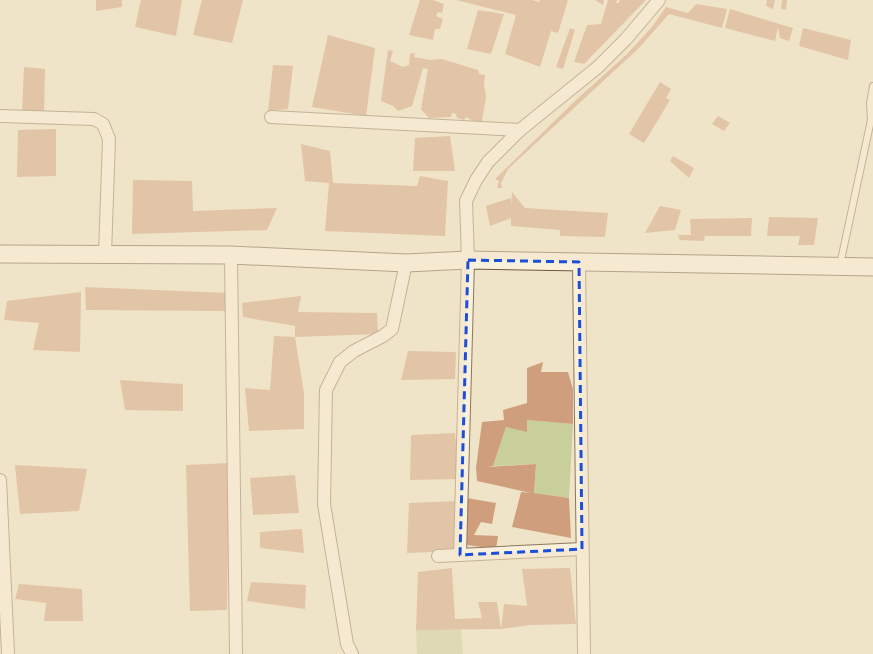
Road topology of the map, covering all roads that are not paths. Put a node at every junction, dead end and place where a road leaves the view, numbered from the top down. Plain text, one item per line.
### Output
1 (659, 0) edge
2 (873, 86) edge
3 (0, 116) edge
4 (271, 118) dead end
5 (872, 120) edge
6 (520, 130) junction
7 (0, 254) edge
8 (105, 254) junction
9 (231, 255) junction
10 (468, 260) junction
11 (579, 262) junction
12 (406, 263) junction
13 (840, 266) junction
14 (873, 267) edge
15 (0, 480) edge
16 (582, 549) junction
17 (460, 555) junction
18 (438, 556) dead end
19 (4, 636) edge
20 (8, 654) edge
21 (236, 654) edge
22 (352, 654) edge
23 (584, 654) edge

1 - 6 street
2 - 5 lane
3 - 8 street
4 - 6 street
5 - 13 lane
6 - 10 street
7 - 8 main road
8 - 9 main road
9 - 12 main road
9 - 21 street
10 - 11 main road
10 - 12 main road
10 - 17 street
11 - 13 main road
11 - 16 street
12 - 22 street
13 - 14 main road
15 - 19 street
16 - 17 street
16 - 23 street
17 - 18 street
19 - 20 street

